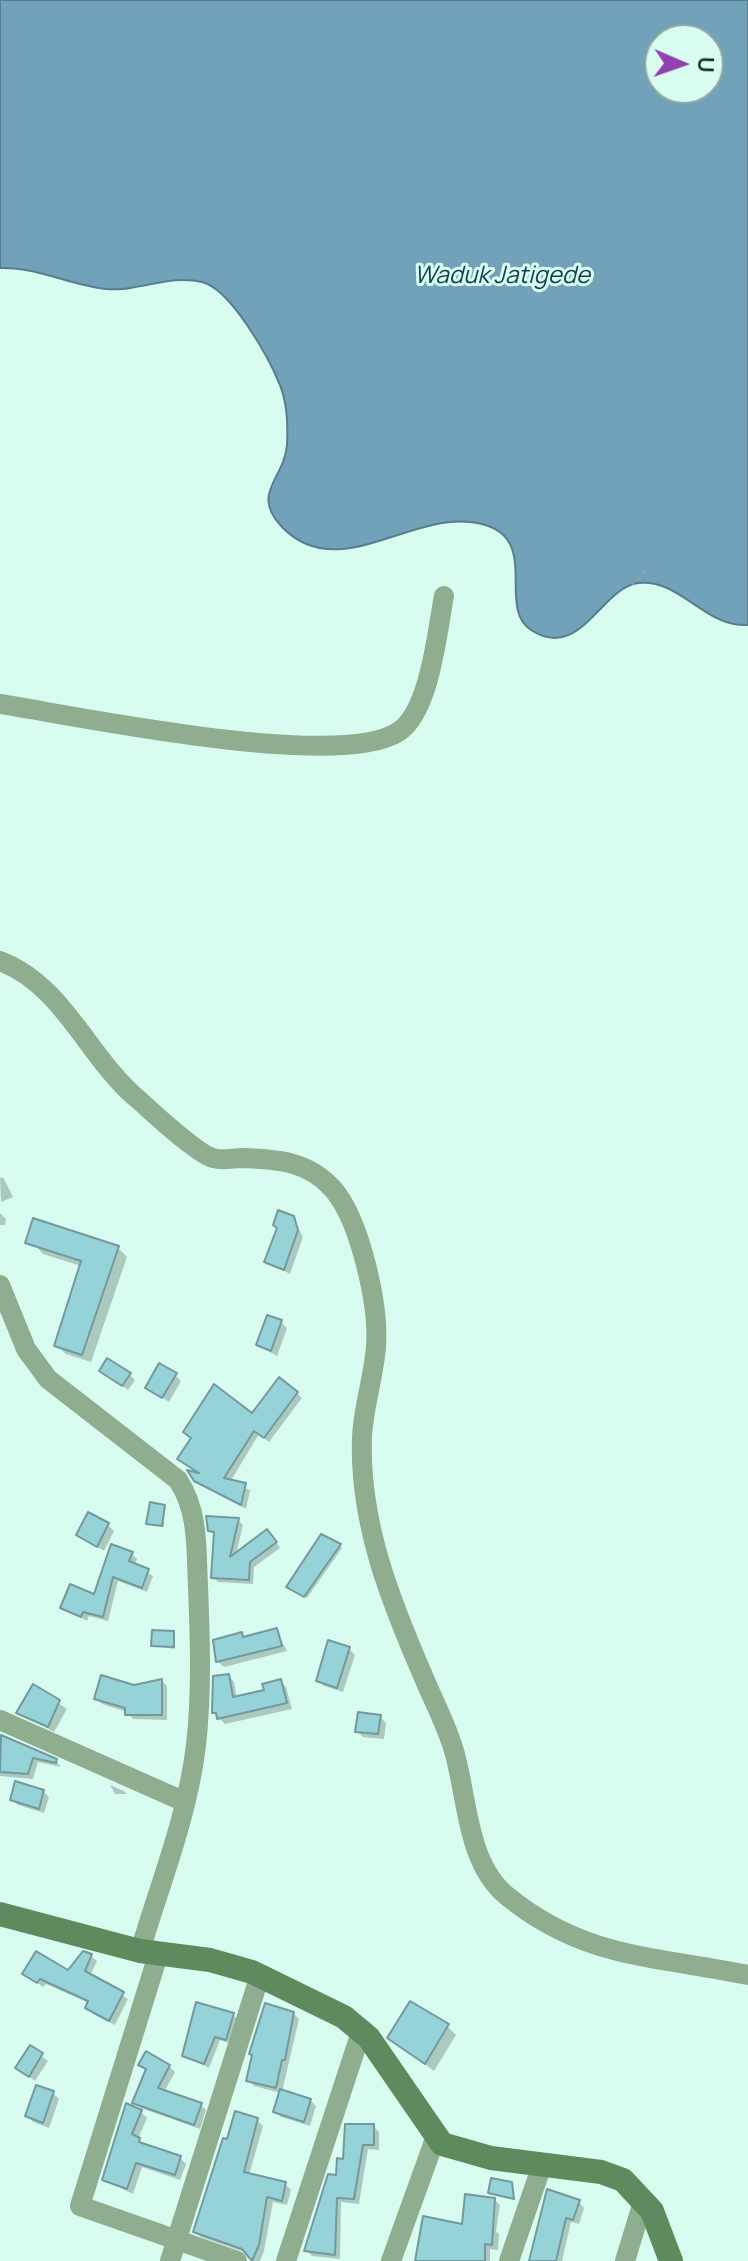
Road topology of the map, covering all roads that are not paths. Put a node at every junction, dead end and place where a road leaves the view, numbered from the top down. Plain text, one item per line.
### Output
1 (444, 596) dead end
2 (0, 704) edge
3 (0, 961) edge
4 (0, 1285) edge
5 (0, 1720) edge
6 (185, 1802) junction
7 (0, 1914) edge
8 (149, 1953) junction
9 (260, 1975) junction
10 (748, 1975) edge
11 (362, 2029) junction
12 (435, 2139) junction
13 (542, 2165) junction
14 (643, 2202) junction
15 (177, 2240) junction
16 (170, 2261) edge
17 (237, 2261) edge
18 (286, 2261) edge
19 (391, 2261) edge
20 (509, 2261) edge
21 (625, 2261) edge
22 (671, 2261) edge

1 - 2 street
3 - 10 street
4 - 6 street
5 - 6 street
6 - 8 street
7 - 8 street
8 - 9 street
8 - 15 street
9 - 11 street
9 - 15 street
11 - 12 street
11 - 18 street
12 - 13 street
12 - 19 street
13 - 14 street
13 - 20 street
14 - 21 street
14 - 22 street
15 - 16 street
15 - 17 street

